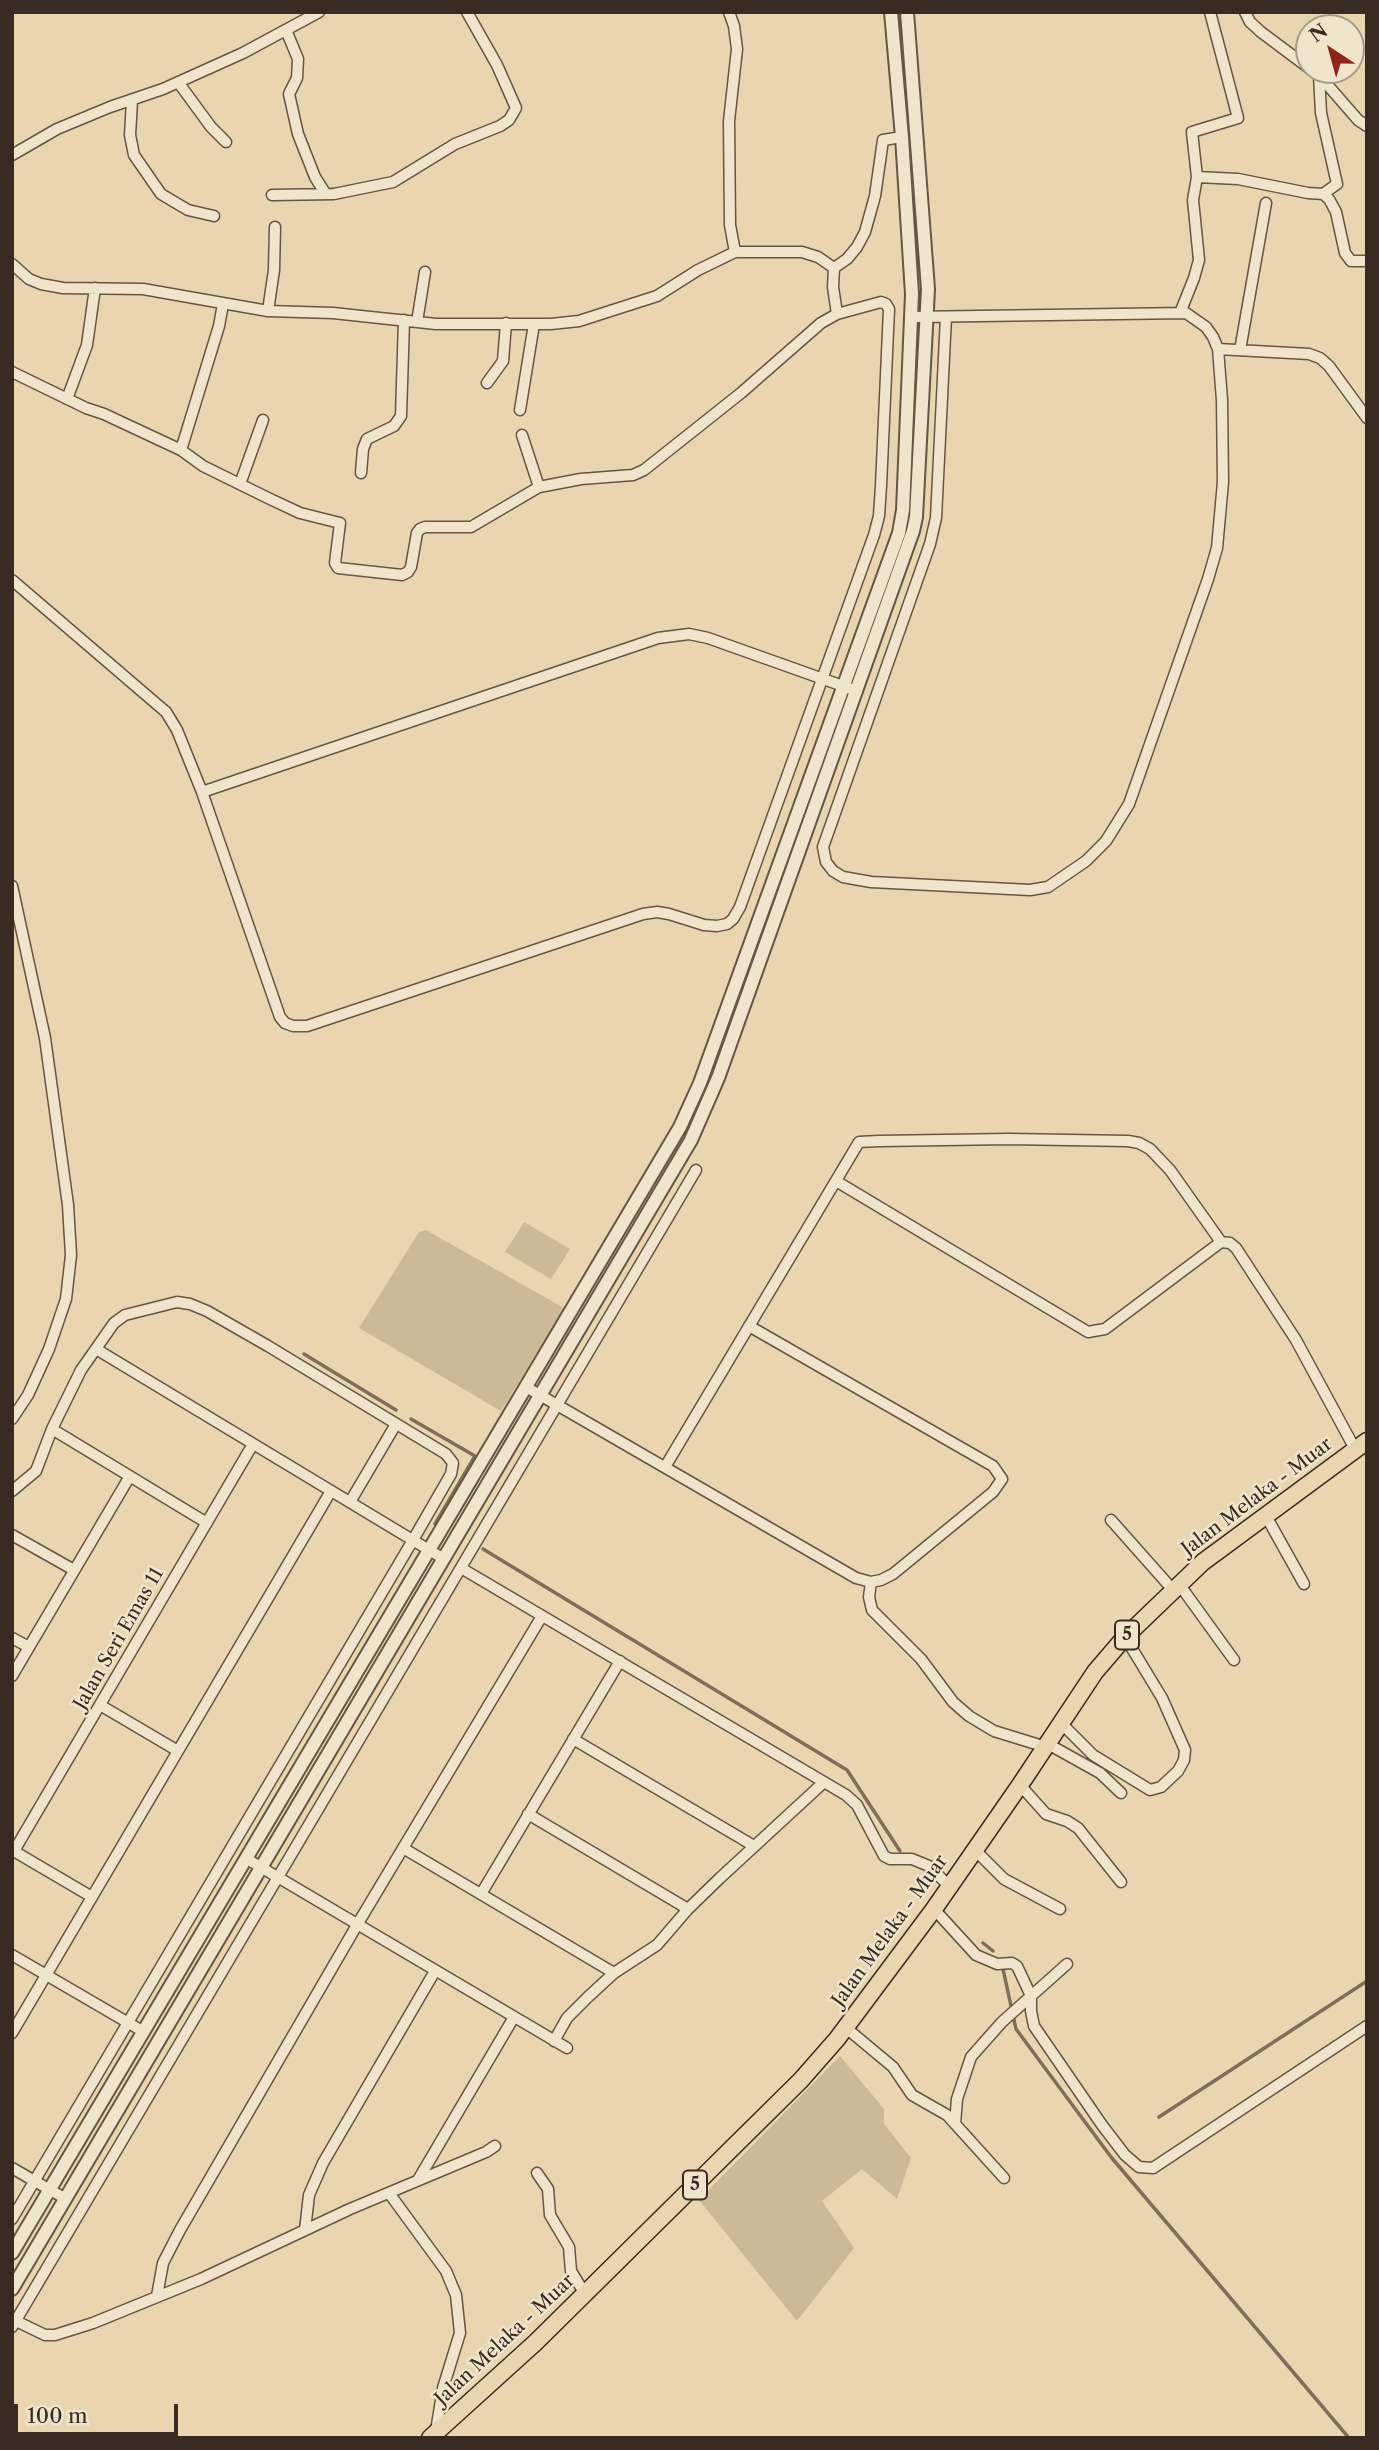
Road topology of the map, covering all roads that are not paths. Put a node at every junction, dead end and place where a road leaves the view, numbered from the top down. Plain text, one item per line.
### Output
1 (319, 12) edge
2 (467, 12) edge
3 (729, 12) edge
4 (891, 12) edge
5 (907, 12) edge
6 (1210, 12) edge
7 (1245, 12) edge
8 (286, 30) junction
9 (1295, 58) edge
10 (178, 82) junction
11 (1315, 84) edge
12 (1325, 84) edge
13 (132, 101) junction
14 (1367, 126) edge
15 (902, 137) junction
16 (226, 142) dead end
17 (12, 155) edge
18 (1197, 177) junction
19 (325, 194) junction
20 (1323, 194) junction
21 (272, 195) dead end
22 (1266, 203) dead end
23 (214, 216) dead end
24 (275, 227) dead end
25 (735, 252) junction
26 (1367, 261) edge
27 (12, 264) edge
28 (834, 268) junction
29 (425, 272) dead end
30 (95, 288) junction
31 (223, 304) junction
32 (268, 310) junction
33 (1180, 313) junction
34 (837, 314) junction
35 (911, 317) junction
36 (926, 317) junction
37 (947, 317) junction
38 (404, 320) junction
39 (417, 322) junction
40 (506, 323) junction
41 (534, 324) junction
42 (1218, 349) junction
43 (1240, 350) junction
44 (12, 372) edge
45 (487, 383) dead end
46 (67, 399) junction
47 (520, 410) dead end
48 (1367, 418) edge
49 (263, 421) dead end
50 (522, 435) dead end
51 (181, 450) junction
52 (361, 472) dead end
53 (240, 484) junction
54 (539, 487) junction
55 (12, 580) edge
56 (822, 678) junction
57 (843, 685) junction
58 (857, 691) junction
59 (202, 792) junction
60 (12, 886) edge
61 (23, 931) junction
62 (12, 938) edge
63 (696, 1170) dead end
64 (836, 1181) junction
65 (1221, 1242) junction
66 (749, 1326) junction
67 (96, 1349) junction
68 (526, 1387) junction
69 (541, 1396) junction
70 (557, 1405) junction
71 (12, 1419) edge
72 (396, 1424) junction
73 (52, 1429) junction
74 (254, 1444) junction
75 (1361, 1445) edge
76 (665, 1467) junction
77 (130, 1476) junction
78 (331, 1490) junction
79 (12, 1491) edge
80 (350, 1502) junction
81 (1266, 1516) junction
82 (1111, 1520) dead end
83 (207, 1523) junction
84 (12, 1535) edge
85 (413, 1540) junction
86 (429, 1549) junction
87 (444, 1559) junction
88 (461, 1568) junction
89 (74, 1570) junction
90 (871, 1582) junction
91 (1304, 1584) dead end
92 (1176, 1587) junction
93 (542, 1616) junction
94 (1125, 1637) junction
95 (12, 1638) edge
96 (29, 1647) junction
97 (1234, 1660) dead end
98 (620, 1661) junction
99 (12, 1676) edge
100 (100, 1705) junction
101 (1061, 1723) junction
102 (573, 1739) junction
103 (1047, 1745) junction
104 (178, 1751) junction
105 (824, 1783) junction
106 (1020, 1785) junction
107 (1121, 1793) dead end
108 (528, 1814) junction
109 (754, 1846) junction
110 (403, 1848) junction
111 (975, 1850) junction
112 (13, 1851) edge
113 (247, 1860) junction
114 (262, 1868) junction
115 (277, 1877) junction
116 (1121, 1882) dead end
117 (949, 1886) junction
118 (481, 1894) junction
119 (92, 1896) junction
120 (688, 1909) junction
121 (934, 1909) junction
122 (1060, 1909) dead end
123 (357, 1925) junction
124 (12, 1955) edge
125 (1067, 1964) dead end
126 (435, 1971) junction
127 (614, 1973) junction
128 (46, 1975) junction
129 (1027, 1999) junction
130 (514, 2017) junction
131 (128, 2023) junction
132 (1367, 2026) edge
133 (845, 2027) junction
134 (144, 2032) junction
135 (12, 2033) edge
136 (554, 2041) junction
137 (567, 2049) dead end
138 (955, 2124) junction
139 (495, 2146) dead end
140 (12, 2168) edge
141 (537, 2174) dead end
142 (1004, 2178) dead end
143 (34, 2181) junction
144 (418, 2181) junction
145 (50, 2190) junction
146 (389, 2193) junction
147 (66, 2199) junction
148 (12, 2218) edge
149 (304, 2230) junction
150 (12, 2253) edge
151 (12, 2289) edge
152 (585, 2294) junction
153 (157, 2296) junction
154 (14, 2324) edge
155 (436, 2436) edge

1 - 8 street
2 - 19 street
3 - 25 street
4 - 15 street
5 - 36 street
6 - 18 street
7 - 9 street
8 - 10 street
8 - 19 street
10 - 13 street
10 - 16 street
11 - 20 street
12 - 14 street
13 - 17 street
13 - 23 street
15 - 28 street
15 - 35 street
18 - 20 street
18 - 33 street
19 - 21 street
20 - 26 street
22 - 43 street
24 - 32 street
25 - 28 street
25 - 41 street
27 - 30 street
28 - 34 street
29 - 39 street
30 - 31 street
30 - 46 street
31 - 32 street
31 - 51 street
32 - 38 street
33 - 37 street
33 - 42 street
34 - 54 street
34 - 56 street
35 - 36 street
35 - 57 street
36 - 37 street
36 - 58 street
37 - 42 street
38 - 39 street
38 - 52 street
39 - 40 street
40 - 41 street
40 - 45 street
41 - 47 street
42 - 43 street
43 - 48 street
44 - 46 street
46 - 51 street
49 - 53 street
50 - 54 street
51 - 53 street
53 - 54 street
55 - 59 street
56 - 57 street
56 - 59 street
56 - 59 street
57 - 58 street
57 - 68 street
58 - 69 street
60 - 61 street
61 - 62 street
61 - 71 street
63 - 70 street
64 - 65 street
64 - 65 street
64 - 66 street
65 - 75 street
66 - 76 street
66 - 90 street
67 - 72 street
67 - 73 street
67 - 74 street
68 - 69 street
68 - 86 street
69 - 70 street
69 - 87 street
70 - 76 street
70 - 88 street
72 - 80 street
72 - 85 street
73 - 77 street
73 - 79 street
74 - 78 street
74 - 83 street, Jalan Seri Emas 11
75 - 81 main road, Jalan Melaka - Muar / 5
76 - 90 street
77 - 83 street
77 - 89 street
78 - 80 street
78 - 104 street
80 - 85 street
81 - 91 street
81 - 92 main road, Jalan Melaka - Muar / 5
82 - 92 street
83 - 100 street, Jalan Seri Emas 11
84 - 89 street
85 - 86 street
85 - 131 street
86 - 87 street
86 - 113 street
87 - 114 street
88 - 93 street
88 - 115 street
89 - 96 street
90 - 103 street
92 - 94 main road, Jalan Melaka - Muar / 5
92 - 97 street
93 - 98 street
93 - 110 street
94 - 101 main road, Jalan Melaka - Muar / 5
94 - 101 street
95 - 96 street
96 - 99 street
98 - 102 street
98 - 105 street
100 - 104 street
100 - 112 street, Jalan Seri Emas 11
101 - 103 main road, Jalan Melaka - Muar / 5
102 - 108 street
102 - 109 street
103 - 106 main road, Jalan Melaka - Muar / 5
103 - 107 street
104 - 119 street
105 - 109 street
105 - 117 street
106 - 111 main road, Jalan Melaka - Muar / 5
106 - 116 street
108 - 118 street
108 - 120 street
109 - 120 street
110 - 118 street
110 - 123 street
111 - 117 main road, Jalan Melaka - Muar / 5
111 - 122 street
112 - 119 street
113 - 114 street
113 - 134 street
114 - 115 street
114 - 147 street
115 - 123 street
115 - 154 street
117 - 121 main road, Jalan Melaka - Muar / 5
118 - 127 street
119 - 128 street
120 - 127 street
121 - 129 street
121 - 133 main road, Jalan Melaka - Muar / 5
123 - 126 street
123 - 153 street
124 - 128 street
125 - 129 street
126 - 130 street
126 - 149 street
127 - 136 street
128 - 131 street
128 - 135 street
129 - 132 street
129 - 138 street
130 - 136 street
130 - 144 street
131 - 134 street
131 - 143 street
133 - 138 street
133 - 152 main road, Jalan Melaka - Muar / 5
134 - 145 street
136 - 137 street
138 - 142 street
139 - 144 street
140 - 143 street
141 - 152 street
143 - 145 street
143 - 148 street
144 - 146 street
145 - 147 street
145 - 150 street
146 - 149 street
146 - 155 street
147 - 151 street
149 - 153 street
152 - 155 main road, Jalan Melaka - Muar / 5
153 - 154 street

